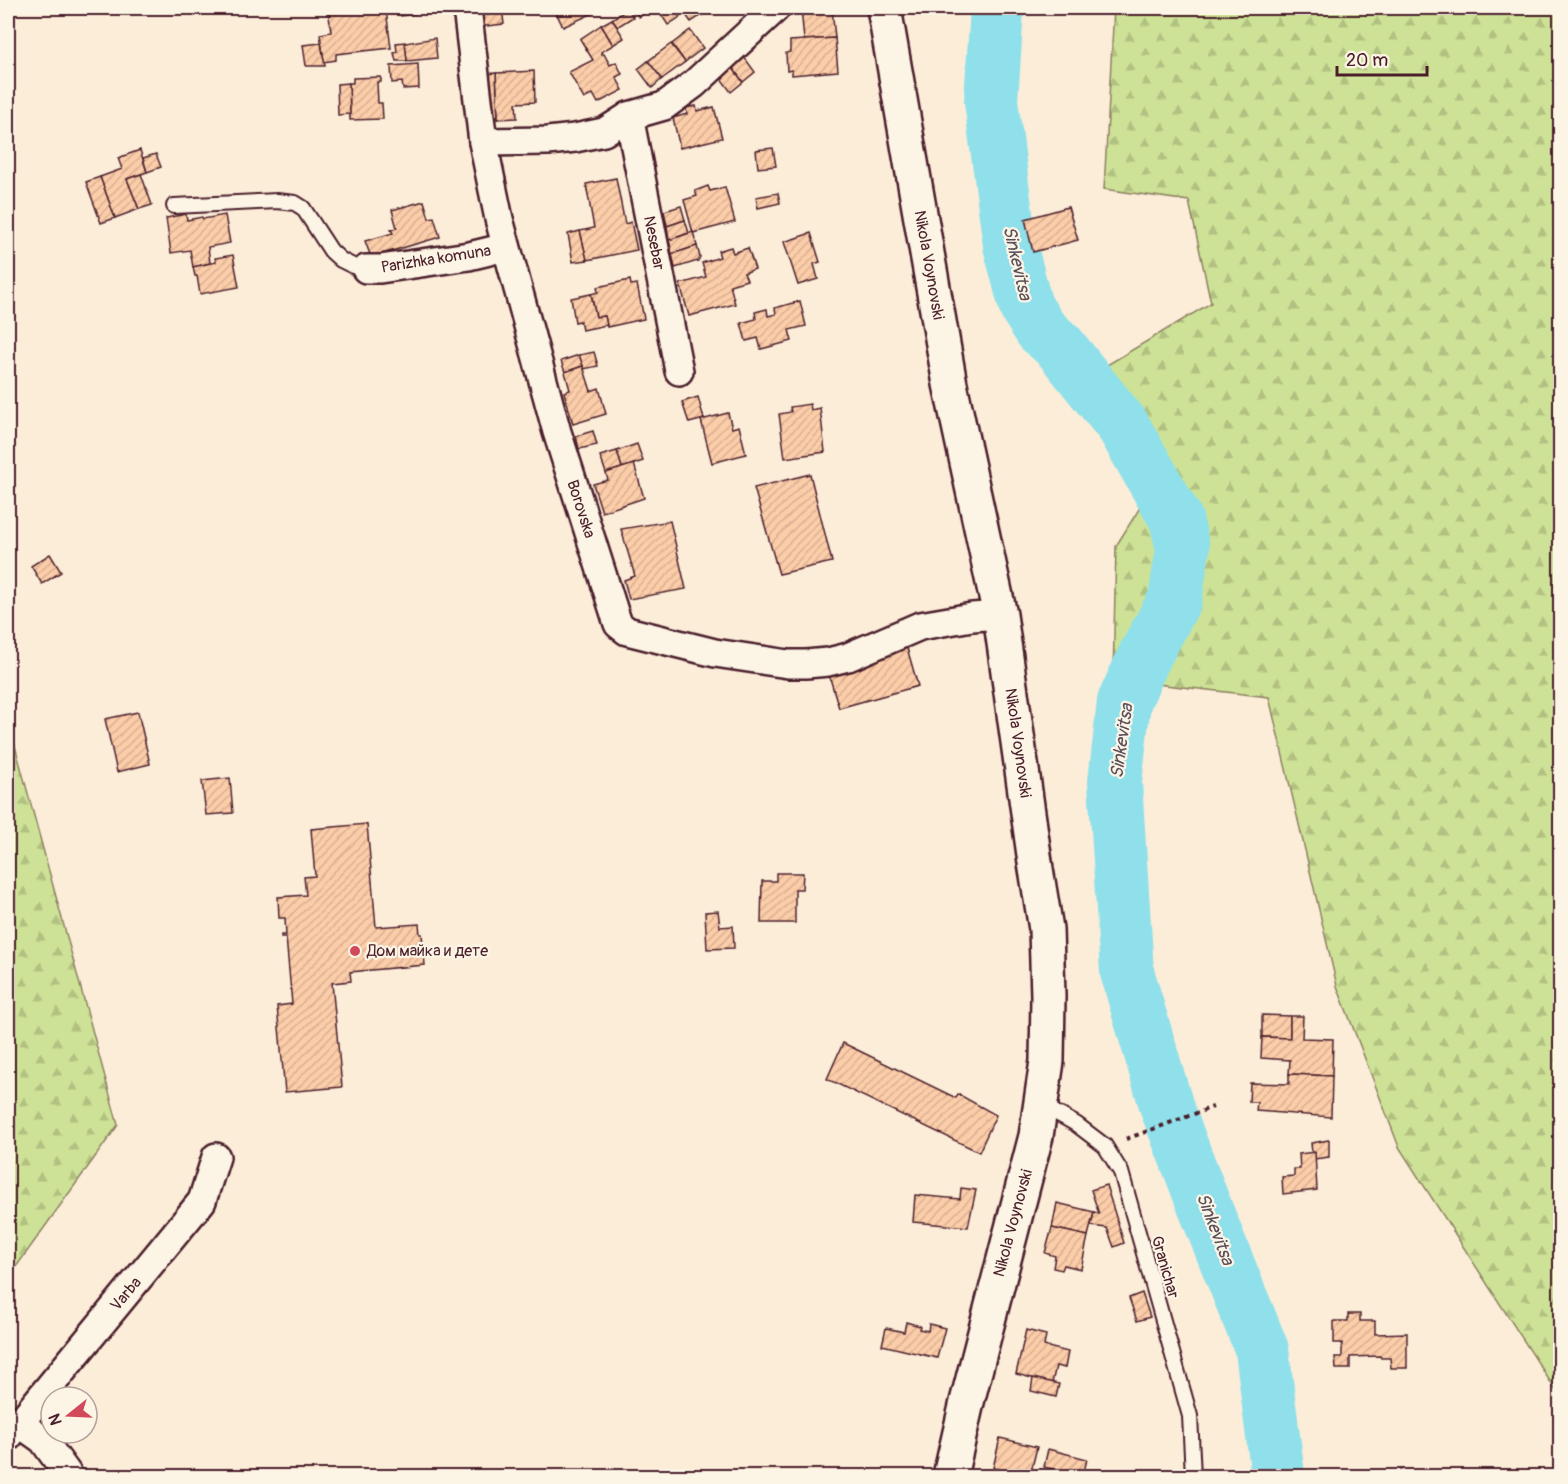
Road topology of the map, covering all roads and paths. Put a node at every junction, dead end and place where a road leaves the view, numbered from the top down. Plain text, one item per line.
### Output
1 (467, 8) edge
2 (776, 8) edge
3 (884, 8) edge
4 (629, 116) junction
5 (483, 142) junction
6 (174, 206) dead end
7 (506, 247) junction
8 (366, 269) joint
9 (678, 370) dead end
10 (1000, 615) junction
11 (1040, 1104) junction
12 (1213, 1107) dead end
13 (1142, 1133) dead end
14 (216, 1157) dead end
15 (13, 1430) edge
16 (69, 1476) edge
17 (950, 1476) edge
18 (1193, 1476) edge

1 - 5 street, Borovska
2 - 4 street
3 - 10 street, Nikola Voynovski
4 - 5 street
4 - 9 street, Nesebar
5 - 7 street, Borovska
6 - 8 lane
7 - 8 street, Parizhka komuna
7 - 10 street, Borovska
10 - 11 street, Nikola Voynovski
11 - 17 street, Nikola Voynovski
11 - 18 lane, Granichar
12 - 13 path
14 - 15 street, Varba
15 - 16 street, Varba

